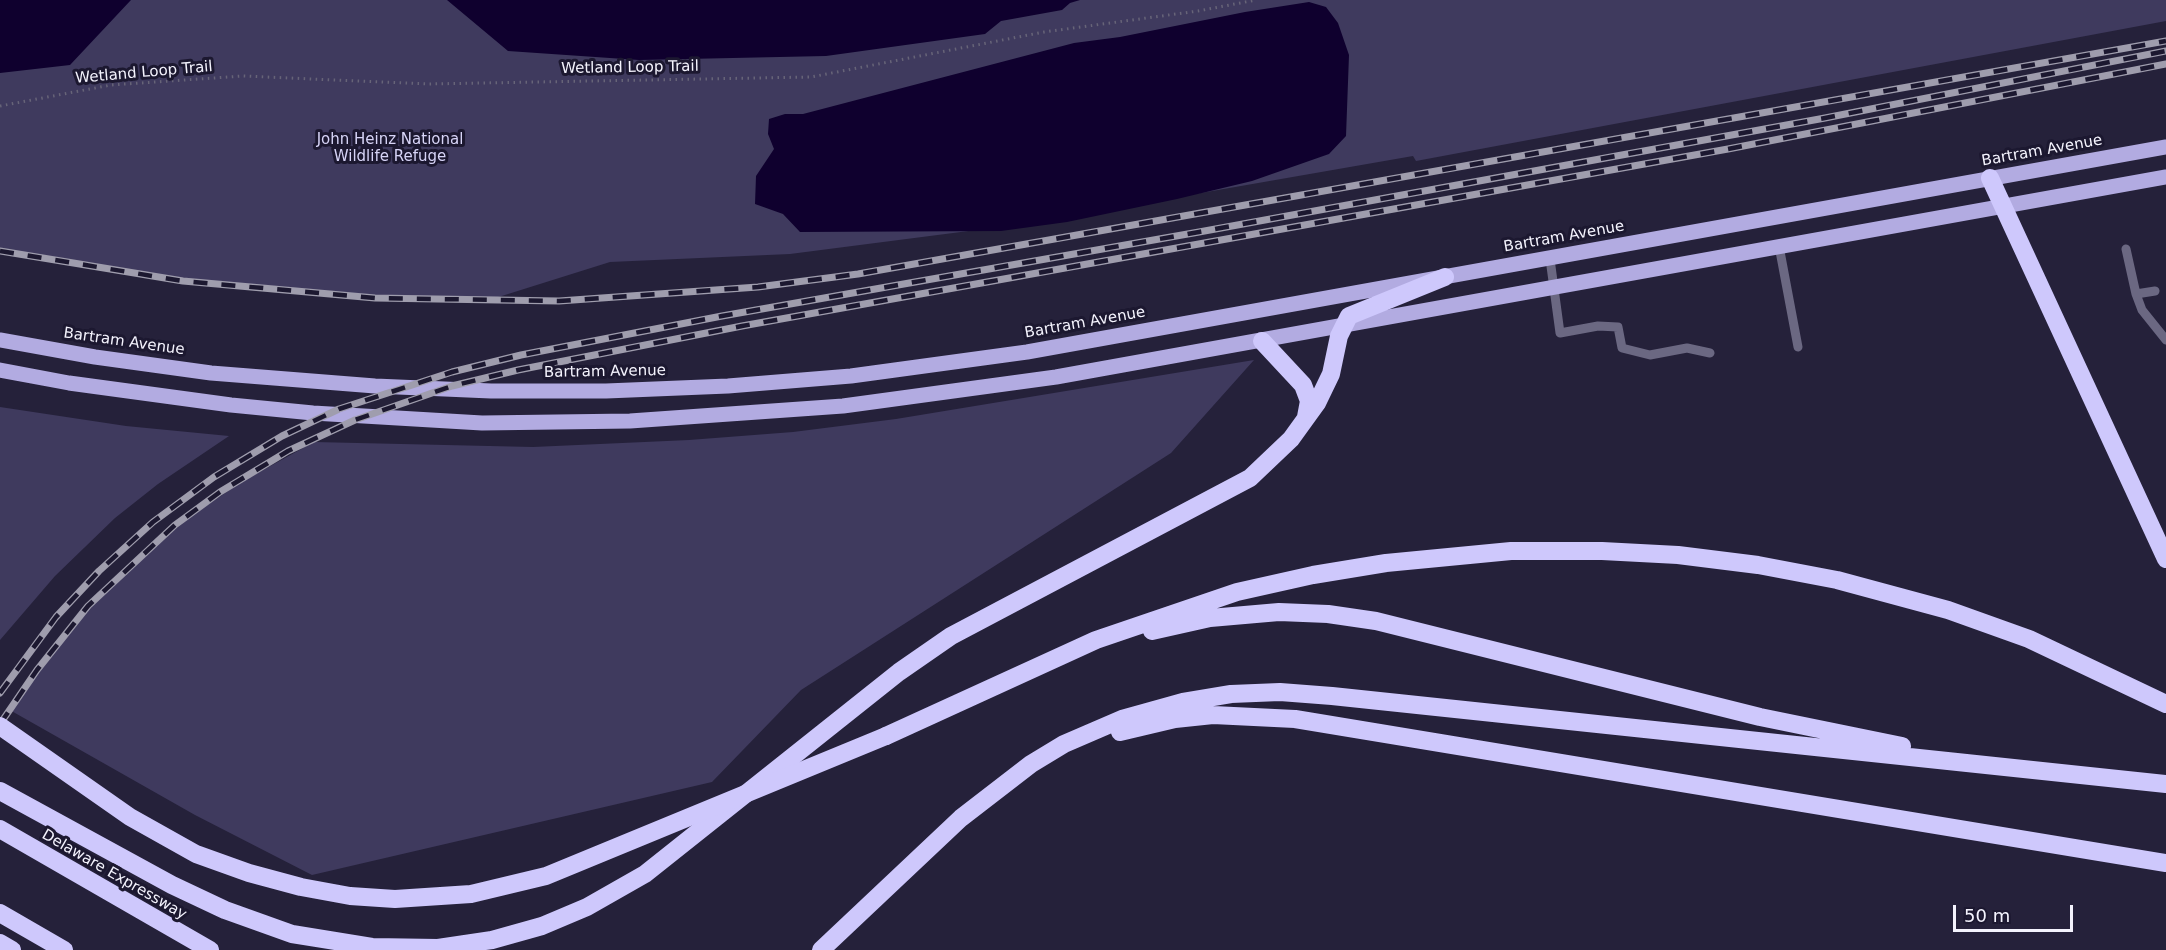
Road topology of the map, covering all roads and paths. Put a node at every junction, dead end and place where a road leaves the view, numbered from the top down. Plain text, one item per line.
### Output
1 (1256, 0) edge
2 (0, 106) edge
3 (2166, 147) edge
4 (2166, 177) edge
5 (1990, 178) junction
6 (2003, 206) junction
7 (1779, 246) junction
8 (2126, 249) dead end
9 (1550, 259) junction
10 (1444, 277) junction
11 (1554, 287) junction
12 (2155, 291) dead end
13 (2136, 294) junction
14 (1343, 324) junction
15 (0, 340) edge
16 (2166, 340) edge
17 (1262, 341) junction
18 (1798, 347) dead end
19 (1710, 353) dead end
20 (0, 370) edge
21 (1305, 422) junction
22 (2166, 559) edge
23 (1020, 677) junction
24 (2166, 704) edge
25 (0, 726) edge
26 (2166, 779) edge
27 (2166, 784) edge
28 (0, 791) edge
29 (0, 829) edge
30 (2166, 863) edge
31 (900, 877) junction
32 (0, 913) edge
33 (0, 943) edge
34 (12, 950) edge
35 (64, 950) edge
36 (210, 950) edge
37 (821, 950) edge

1 - 2 path, Wetland Loop Trail
3 - 5 main road, Bartram Avenue
4 - 6 main road
5 - 6 highway
5 - 9 main road, Bartram Avenue
6 - 7 main road
6 - 22 highway
7 - 11 main road
7 - 18 lane
8 - 13 lane
9 - 10 main road, Bartram Avenue
9 - 11 lane
10 - 14 highway
10 - 15 main road, Bartram Avenue
11 - 14 main road
11 - 19 lane
12 - 13 lane
13 - 16 lane
14 - 17 main road
14 - 21 highway
17 - 20 main road
17 - 21 highway
21 - 28 highway
23 - 24 highway
23 - 25 highway, bridge
23 - 26 highway
27 - 31 highway
29 - 36 highway, Delaware Expressway
30 - 31 highway
31 - 37 highway
32 - 35 highway
33 - 34 highway

